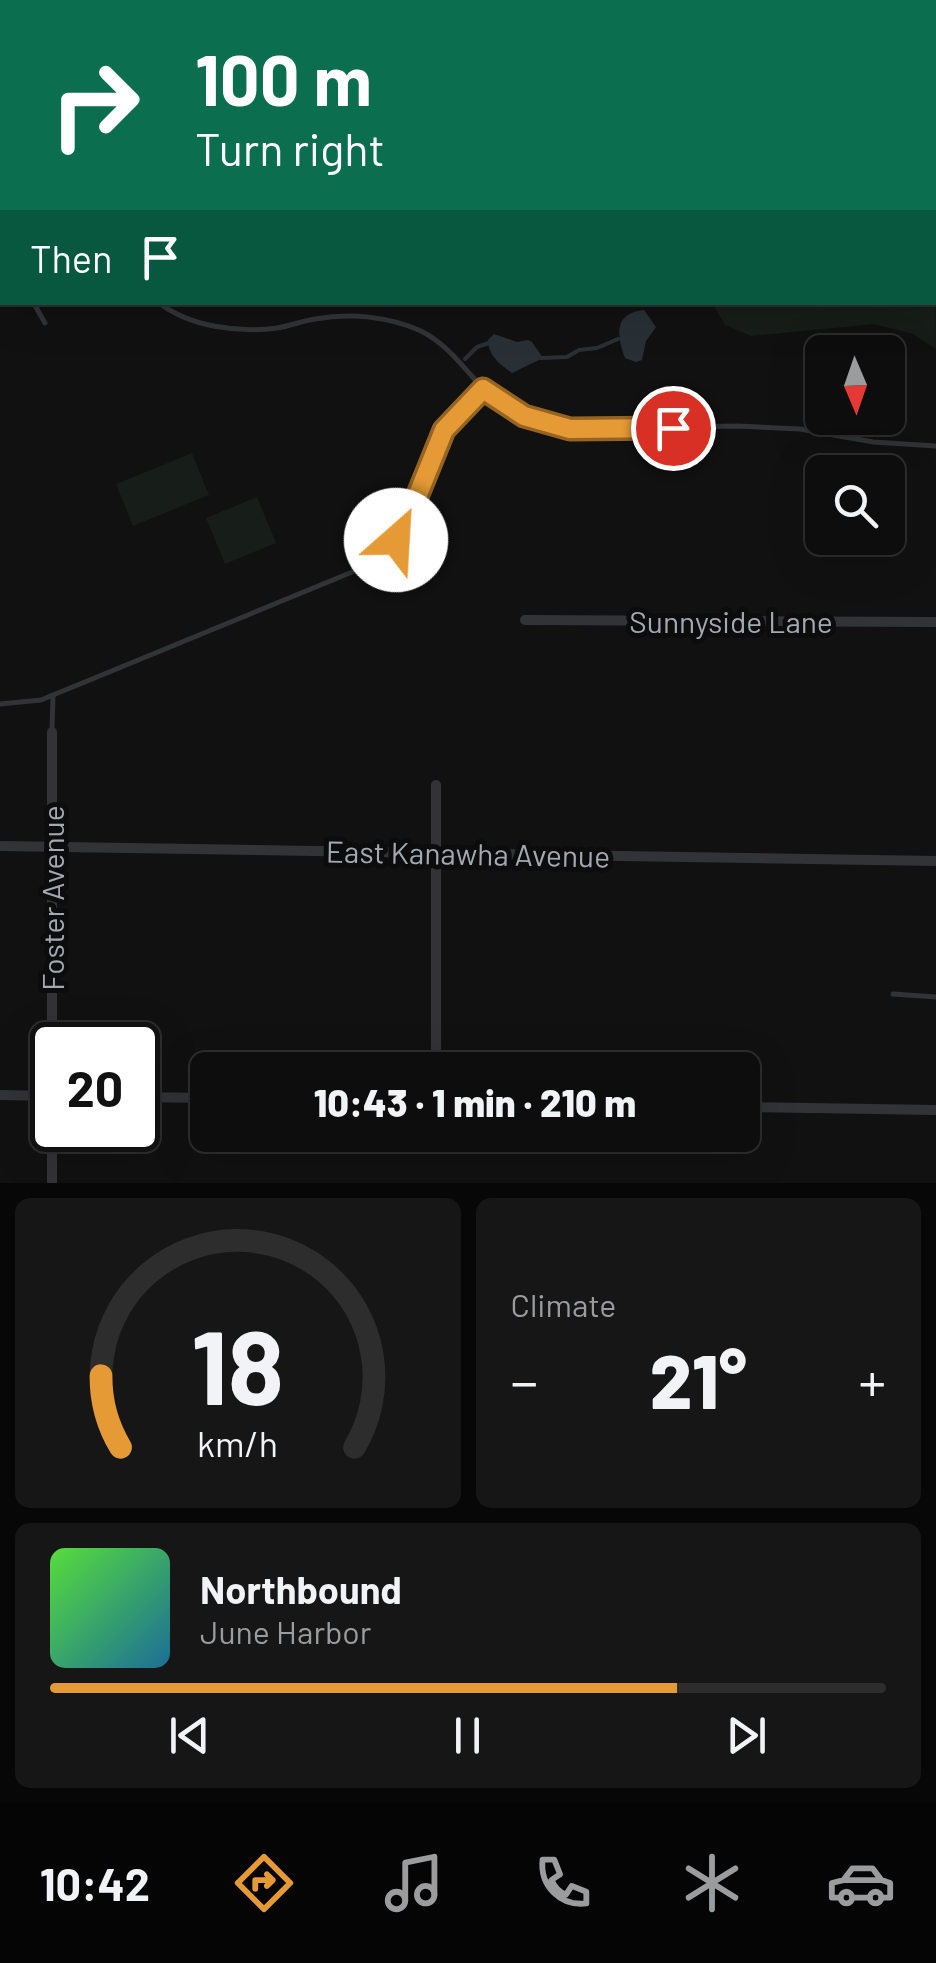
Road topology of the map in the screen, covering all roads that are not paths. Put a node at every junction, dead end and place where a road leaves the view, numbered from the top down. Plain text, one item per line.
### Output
1 (35, 305) edge
2 (161, 305) edge
3 (45, 323) dead end
4 (483, 389) junction
5 (936, 446) edge
6 (525, 620) dead end
7 (936, 622) edge
8 (53, 695) junction
9 (0, 704) edge
10 (52, 732) joint
11 (436, 785) dead end
12 (0, 846) edge
13 (53, 847) junction
14 (436, 853) junction
15 (936, 861) edge
16 (893, 994) dead end
17 (936, 997) edge
18 (52, 1022) edge
19 (436, 1052) edge
20 (0, 1095) edge
21 (30, 1096) edge
22 (160, 1097) edge
23 (190, 1098) edge
24 (760, 1106) edge
25 (936, 1110) edge
26 (52, 1152) edge
27 (52, 1183) edge

1 - 3 lane
2 - 4 lane
4 - 5 lane
4 - 8 lane
6 - 7 street, Sunnyside Lane
8 - 9 lane
8 - 10 lane
10 - 13 street, Foster Avenue
11 - 14 street
12 - 13 street, East Kanawha Avenue
13 - 14 street, East Kanawha Avenue
13 - 18 street, Foster Avenue
14 - 15 street, East Kanawha Avenue
14 - 19 street
16 - 17 lane
20 - 21 street
22 - 23 street
24 - 25 street
26 - 27 street, Foster Avenue

